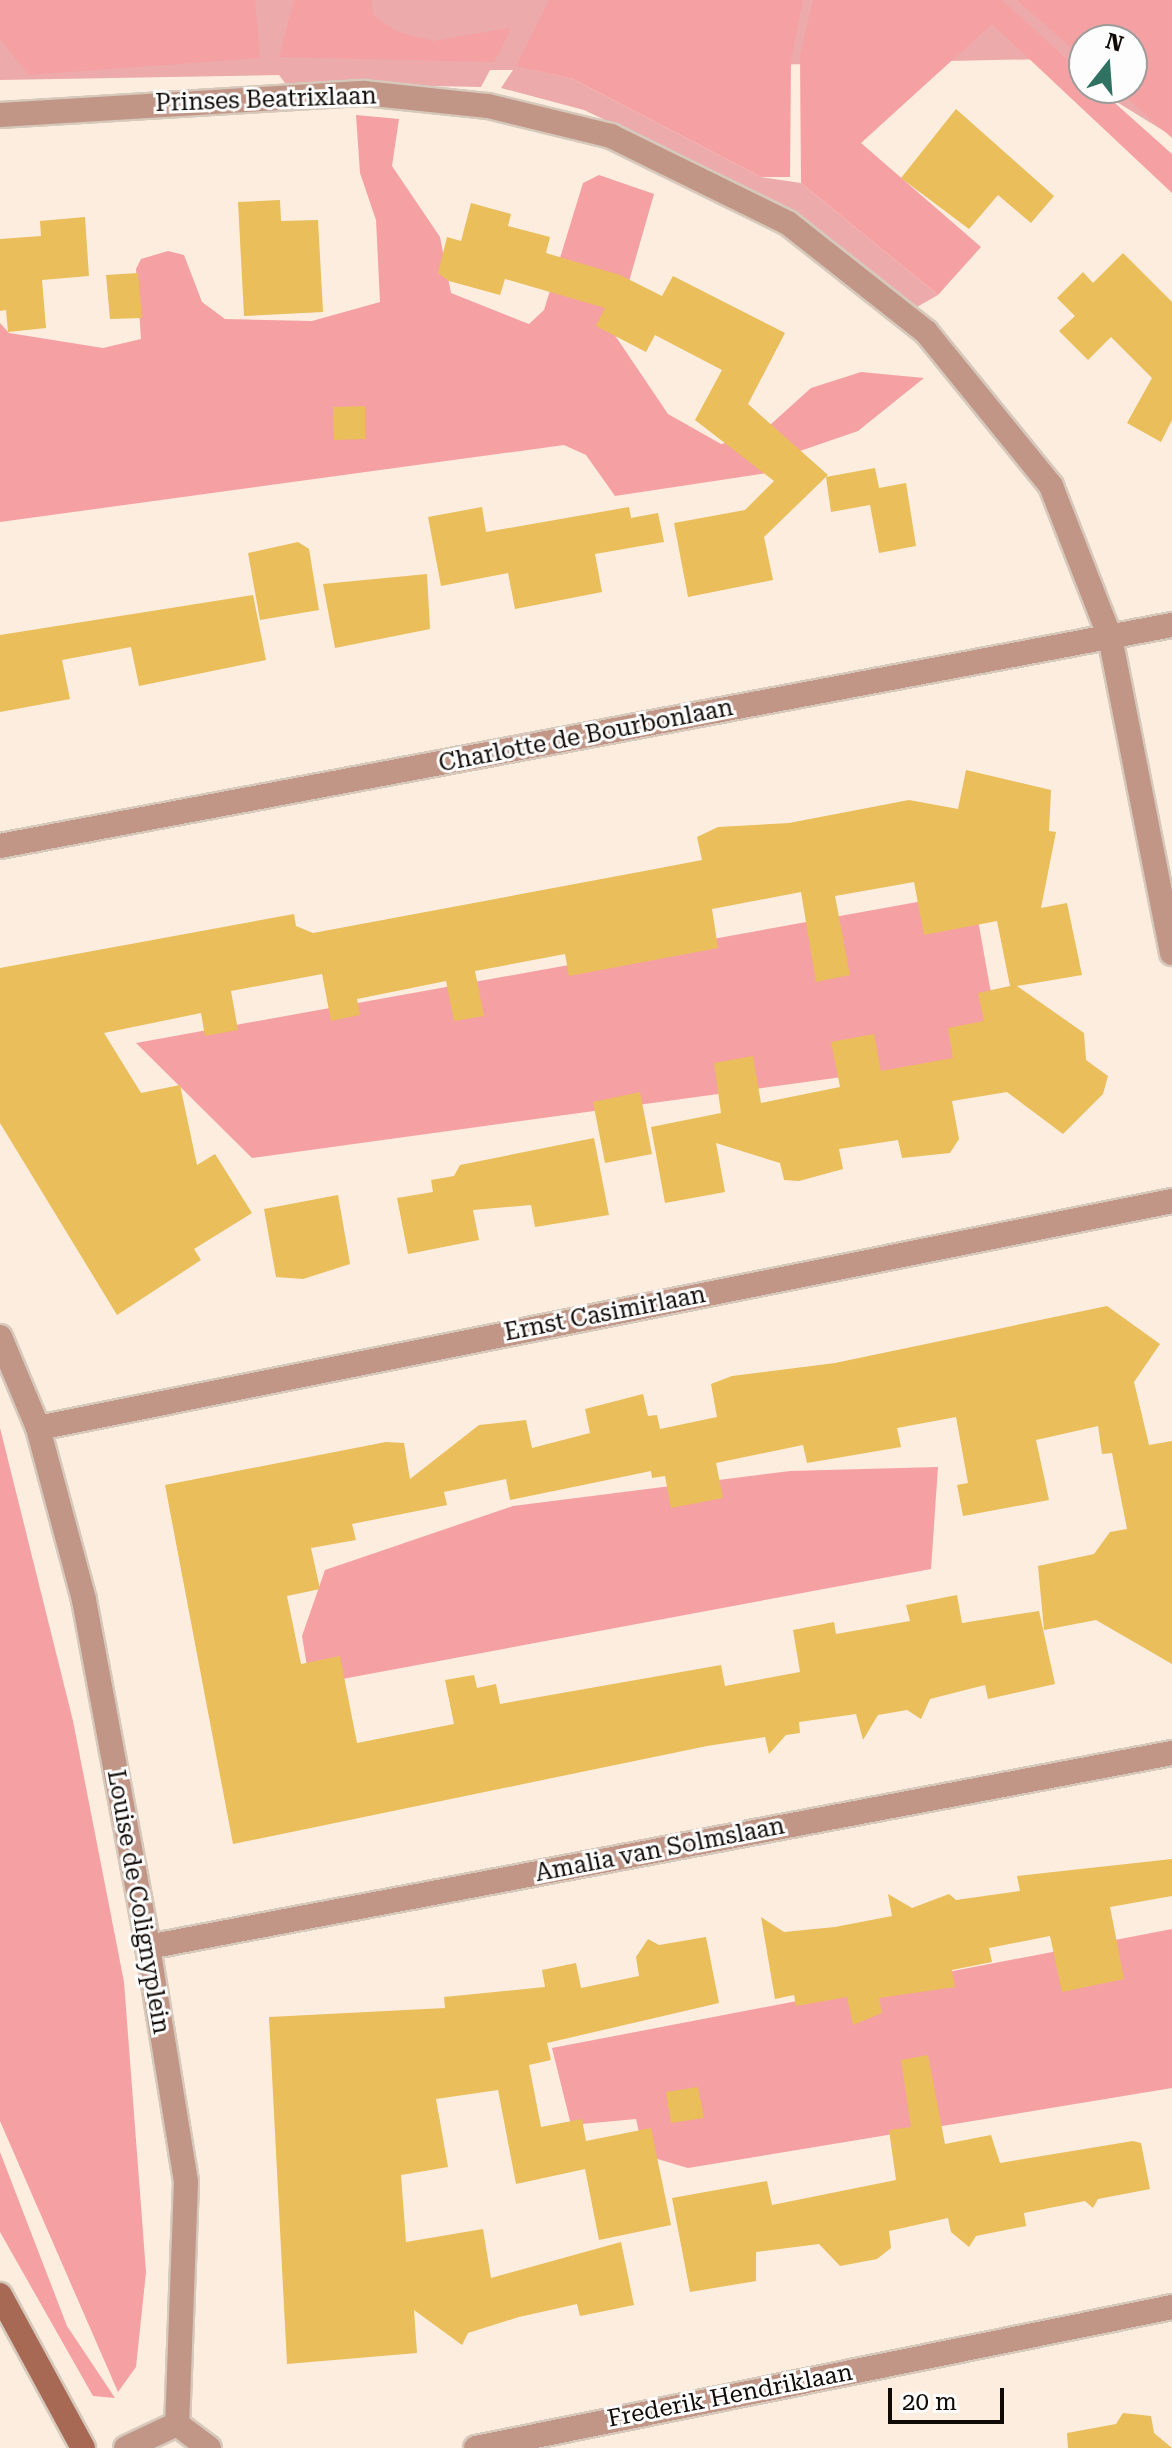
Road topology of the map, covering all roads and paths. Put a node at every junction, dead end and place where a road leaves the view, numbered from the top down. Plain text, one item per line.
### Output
1 (0, 115) edge
2 (1172, 625) edge
3 (1110, 637) junction
4 (0, 846) edge
5 (1172, 953) edge
6 (1172, 1201) edge
7 (0, 1337) edge
8 (38, 1428) junction
9 (1172, 1753) edge
10 (148, 1947) junction
11 (0, 2295) edge
12 (1172, 2307) edge
13 (177, 2424) junction
14 (83, 2448) edge
15 (126, 2448) edge
16 (209, 2448) edge
17 (476, 2448) edge

1 - 3 street, Prinses Beatrixlaan
2 - 3 street, Charlotte de Bourbonlaan
3 - 4 street, Charlotte de Bourbonlaan
3 - 5 street, Prinses Beatrixlaan
6 - 8 street, Ernst Casimirlaan
7 - 8 street, Louise de Colignyplein
8 - 10 street, Louise de Colignyplein
9 - 10 street, Amalia van Solmslaan
10 - 13 street, Louise de Colignyplein
11 - 14 main road
12 - 17 street, Frederik Hendriklaan
13 - 15 street
13 - 16 street

